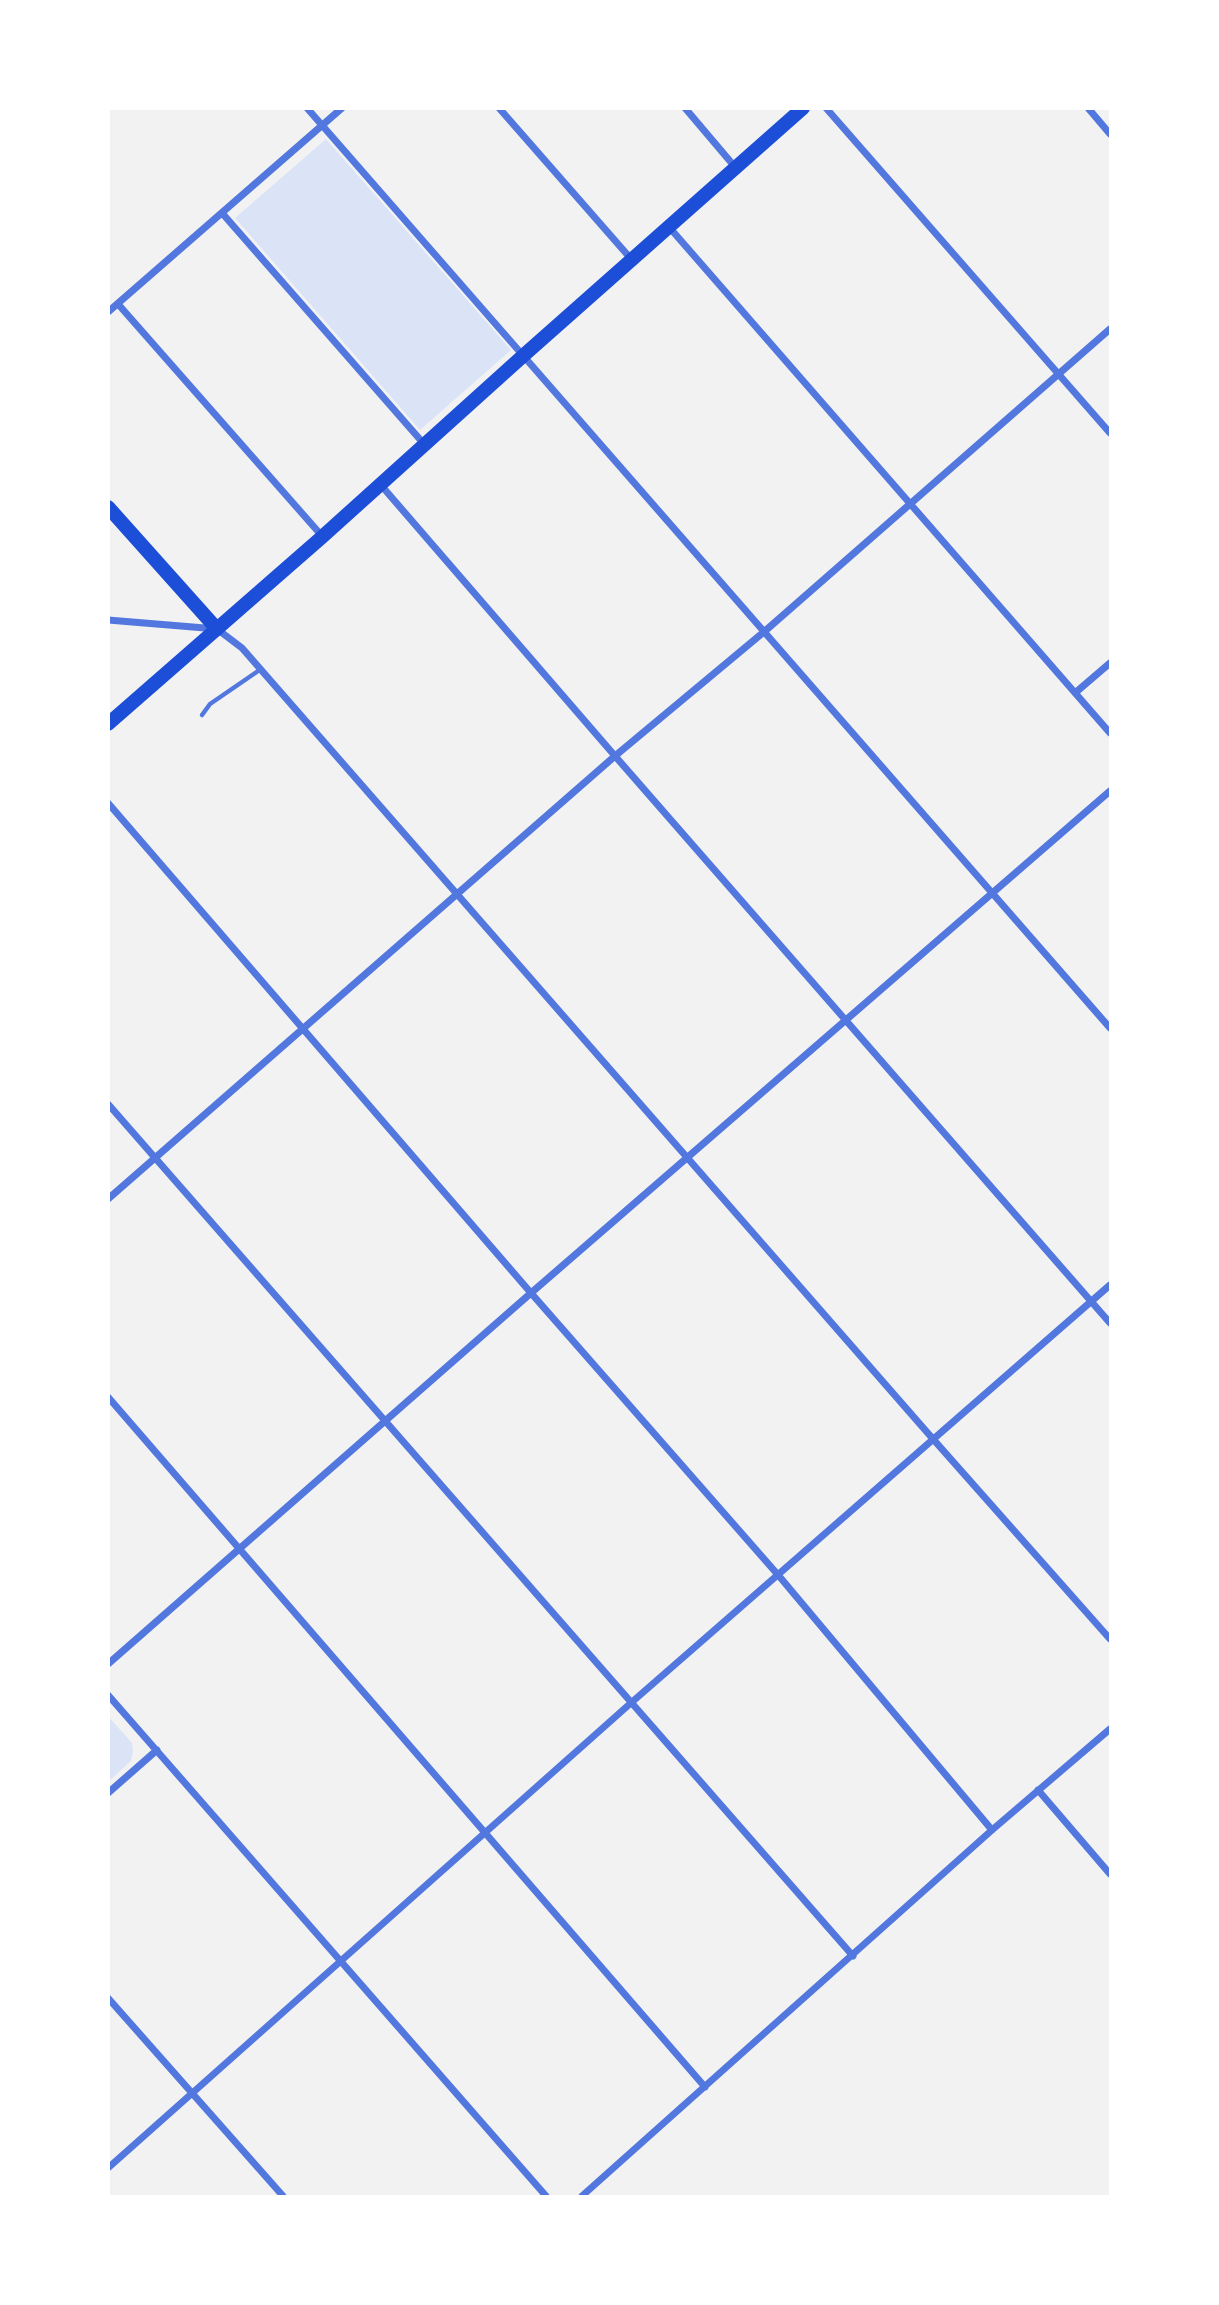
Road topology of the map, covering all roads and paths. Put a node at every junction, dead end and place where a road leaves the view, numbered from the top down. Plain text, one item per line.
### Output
1 (307, 108) edge
2 (342, 108) edge
3 (499, 108) edge
4 (685, 108) edge
5 (803, 108) edge
6 (827, 108) edge
7 (1088, 108) edge
8 (322, 125) junction
9 (1111, 134) edge
10 (736, 168) junction
11 (222, 213) junction
12 (669, 227) junction
13 (632, 260) junction
14 (118, 304) junction
15 (108, 312) edge
16 (1111, 329) edge
17 (524, 355) junction
18 (1059, 374) junction
19 (1111, 433) edge
20 (424, 444) junction
21 (380, 484) junction
22 (910, 505) junction
23 (108, 507) edge
24 (322, 537) junction
25 (108, 620) edge
26 (217, 629) junction
27 (765, 631) junction
28 (1111, 663) edge
29 (261, 668) junction
30 (1076, 693) junction
31 (202, 715) dead end
32 (108, 724) edge
33 (1111, 733) edge
34 (615, 756) junction
35 (1111, 791) edge
36 (108, 803) edge
37 (994, 892) junction
38 (458, 893) junction
39 (847, 1020) junction
40 (1111, 1028) edge
41 (303, 1030) junction
42 (108, 1104) edge
43 (156, 1158) junction
44 (689, 1159) junction
45 (108, 1199) edge
46 (1111, 1285) edge
47 (531, 1293) junction
48 (1092, 1301) junction
49 (1111, 1323) edge
50 (108, 1397) edge
51 (385, 1420) junction
52 (933, 1439) junction
53 (241, 1549) junction
54 (779, 1576) junction
55 (1111, 1639) edge
56 (108, 1664) edge
57 (108, 1695) edge
58 (632, 1702) junction
59 (1111, 1729) edge
60 (157, 1750) junction
61 (1038, 1790) junction
62 (108, 1793) edge
63 (992, 1830) junction
64 (486, 1832) junction
65 (1111, 1874) edge
66 (853, 1956) junction
67 (340, 1961) junction
68 (108, 1998) edge
69 (705, 2087) junction
70 (193, 2095) junction
71 (108, 2168) edge
72 (283, 2196) edge
73 (546, 2196) edge
74 (582, 2196) edge

1 - 8 street
2 - 8 street
3 - 13 street
4 - 10 street
5 - 10 main road
6 - 18 street
7 - 9 street
8 - 11 street
8 - 17 street
10 - 12 main road
11 - 14 street
11 - 20 street
12 - 13 main road
12 - 22 street
13 - 17 main road
14 - 15 street
14 - 24 street
16 - 18 street
17 - 20 main road
17 - 27 street
18 - 19 street
18 - 22 street
20 - 21 main road
21 - 24 main road
21 - 34 street
22 - 27 street
22 - 30 street
23 - 26 main road
24 - 26 main road
25 - 26 street
26 - 29 street
26 - 32 main road
27 - 34 street
27 - 37 street
28 - 30 street
29 - 31 lane
29 - 38 street
30 - 33 street
34 - 38 street
34 - 39 street
35 - 37 street
36 - 41 street
37 - 39 street
37 - 40 street
38 - 41 street
38 - 44 street
39 - 44 street
39 - 48 street
41 - 43 street
41 - 47 street
42 - 43 street
43 - 45 street
43 - 51 street
44 - 47 street
44 - 52 street
46 - 48 street
47 - 51 street
47 - 54 street
48 - 49 street
48 - 52 street
50 - 53 street
51 - 53 street
51 - 58 street
52 - 54 street
52 - 55 street
53 - 56 street
53 - 64 street
54 - 58 street
54 - 63 street
57 - 60 street
58 - 64 street
58 - 66 street
59 - 61 street
60 - 62 street
60 - 67 street
61 - 63 street
61 - 65 street
63 - 66 street
64 - 67 street
64 - 69 street
66 - 69 street
67 - 70 street
67 - 73 street
68 - 70 street
69 - 74 street
70 - 71 street
70 - 72 street

